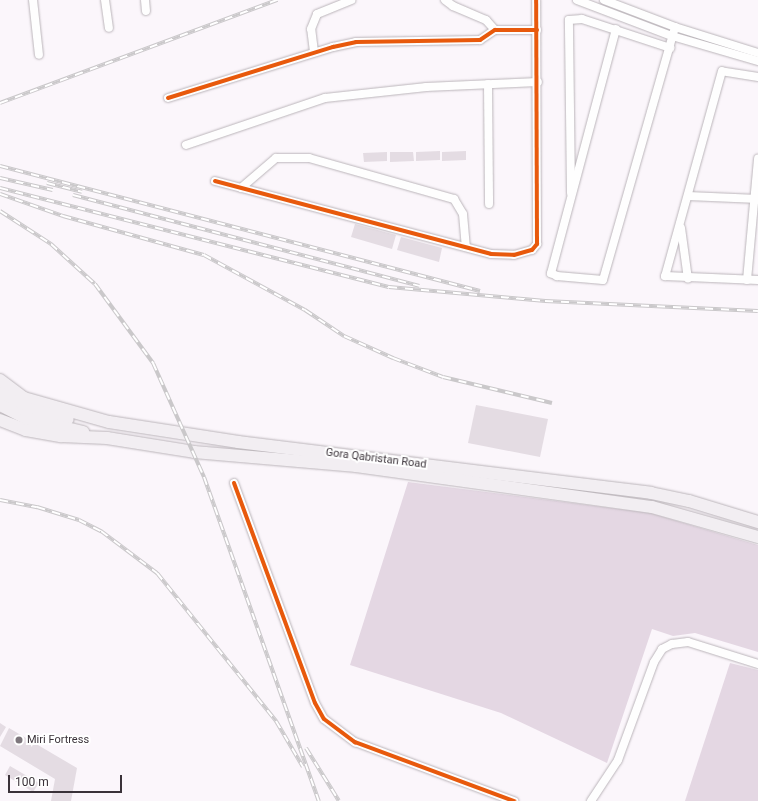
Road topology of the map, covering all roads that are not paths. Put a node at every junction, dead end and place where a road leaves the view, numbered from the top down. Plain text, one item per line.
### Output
1 (32, 0) edge
2 (105, 0) edge
3 (145, 0) edge
4 (351, 0) edge
5 (445, 0) edge
6 (536, 0) edge
7 (577, 0) edge
8 (604, 0) edge
9 (146, 12) dead end
10 (675, 27) junction
11 (109, 28) dead end
12 (616, 29) junction
13 (495, 30) junction
14 (537, 30) junction
15 (672, 36) junction
16 (670, 48) junction
17 (314, 52) junction
18 (758, 53) edge
19 (39, 55) dead end
20 (758, 61) edge
21 (758, 77) edge
22 (538, 82) junction
23 (488, 84) junction
24 (168, 98) dead end
25 (186, 145) dead end
26 (758, 158) edge
27 (215, 181) dead end
28 (241, 188) junction
29 (688, 196) junction
30 (756, 199) edge
31 (489, 204) dead end
32 (571, 204) junction
33 (680, 225) junction
34 (466, 247) junction
35 (688, 279) junction
36 (747, 280) junction
37 (758, 280) edge
38 (0, 380) edge
39 (0, 393) edge
40 (0, 405) edge
41 (0, 420) edge
42 (109, 422) junction
43 (65, 423) junction
44 (107, 438) junction
45 (234, 483) dead end
46 (758, 522) edge
47 (758, 537) edge
48 (758, 664) edge
49 (514, 801) edge
50 (591, 801) edge

1 - 19 street
2 - 11 street
3 - 9 street
4 - 17 street
5 - 13 street
6 - 14 street
7 - 15 street
8 - 10 street
10 - 15 street
10 - 18 street
12 - 16 street
12 - 32 street
12 - 32 street
13 - 14 street
13 - 17 street
14 - 22 street
15 - 16 street
15 - 20 street
16 - 32 street
17 - 24 street
21 - 29 street
22 - 23 street
22 - 34 street
23 - 25 street
23 - 31 street
26 - 30 street
27 - 28 street
28 - 34 street
28 - 34 street
29 - 30 street
29 - 33 street
30 - 36 street
33 - 35 street
33 - 35 street
35 - 36 street
36 - 37 street
38 - 42 main road, Gora Qabristan Road
39 - 43 main road
40 - 43 main road
41 - 44 main road, Gora Qabristan Road
42 - 43 main road
42 - 46 main road, Gora Qabristan Road
43 - 44 main road
44 - 47 main road, Gora Qabristan Road
45 - 49 street
48 - 50 street

